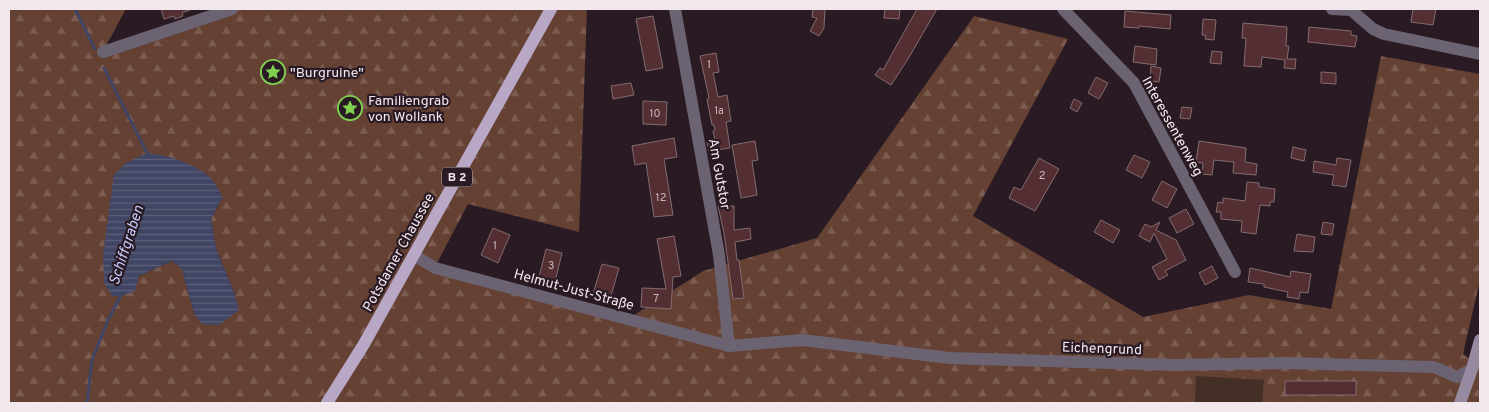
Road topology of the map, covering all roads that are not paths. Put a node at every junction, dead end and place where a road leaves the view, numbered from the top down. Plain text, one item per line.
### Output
1 (232, 9) edge
2 (551, 9) edge
3 (675, 9) edge
4 (1063, 9) edge
5 (1332, 9) edge
6 (1350, 9) edge
7 (103, 52) dead end
8 (1480, 54) edge
9 (414, 255) junction
10 (1235, 272) dead end
11 (1480, 340) edge
12 (729, 346) junction
13 (1472, 370) junction
14 (327, 403) edge
15 (1460, 403) edge

1 - 7 street
2 - 9 main road, Potsdamer Chaussee / B 2
3 - 12 street, Am Gutstor
4 - 10 street, Interessentenweg
5 - 6 street
6 - 8 street
9 - 12 street, Helmut-Just-Straße
9 - 14 main road, Potsdamer Chaussee / B 2
11 - 13 main road
12 - 13 street, Eichengrund
13 - 15 main road

